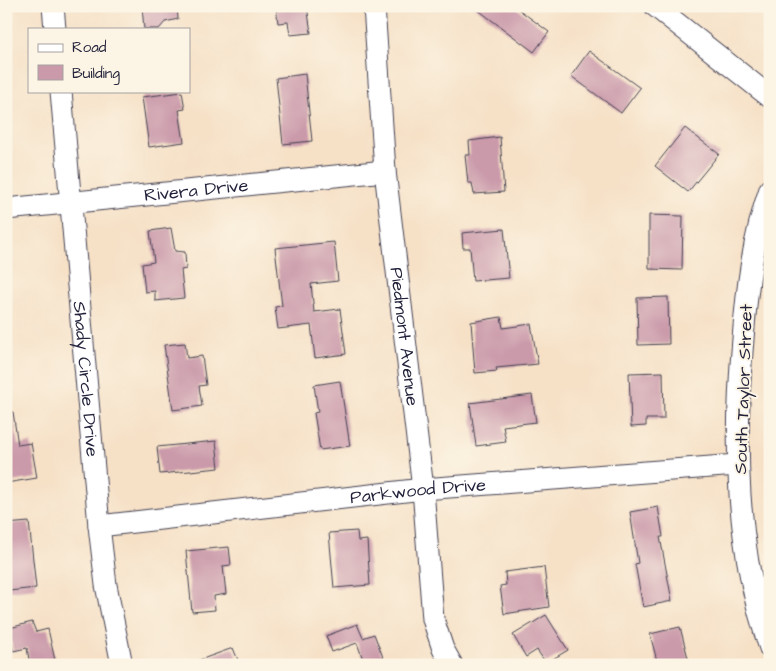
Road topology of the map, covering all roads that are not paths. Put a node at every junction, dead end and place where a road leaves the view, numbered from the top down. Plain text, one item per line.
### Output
1 (53, 6) edge
2 (374, 6) edge
3 (655, 6) edge
4 (55, 28) edge
5 (61, 92) edge
6 (770, 97) edge
7 (386, 171) junction
8 (770, 189) edge
9 (72, 203) junction
10 (6, 209) edge
11 (737, 465) junction
12 (423, 489) junction
13 (99, 526) junction
14 (770, 648) edge
15 (122, 665) edge
16 (452, 665) edge

1 - 4 street
2 - 7 street, Piedmont Avenue
3 - 6 street
5 - 9 street, Shady Circle Drive
7 - 9 street, Rivera Drive
7 - 12 street, Piedmont Avenue
8 - 11 street, South Taylor Street
9 - 10 street, Rivera Drive
9 - 13 street, Shady Circle Drive
11 - 12 street, Parkwood Drive
11 - 14 street, South Taylor Street
12 - 13 street, Parkwood Drive
12 - 16 street, Piedmont Avenue
13 - 15 street, Shady Circle Drive

